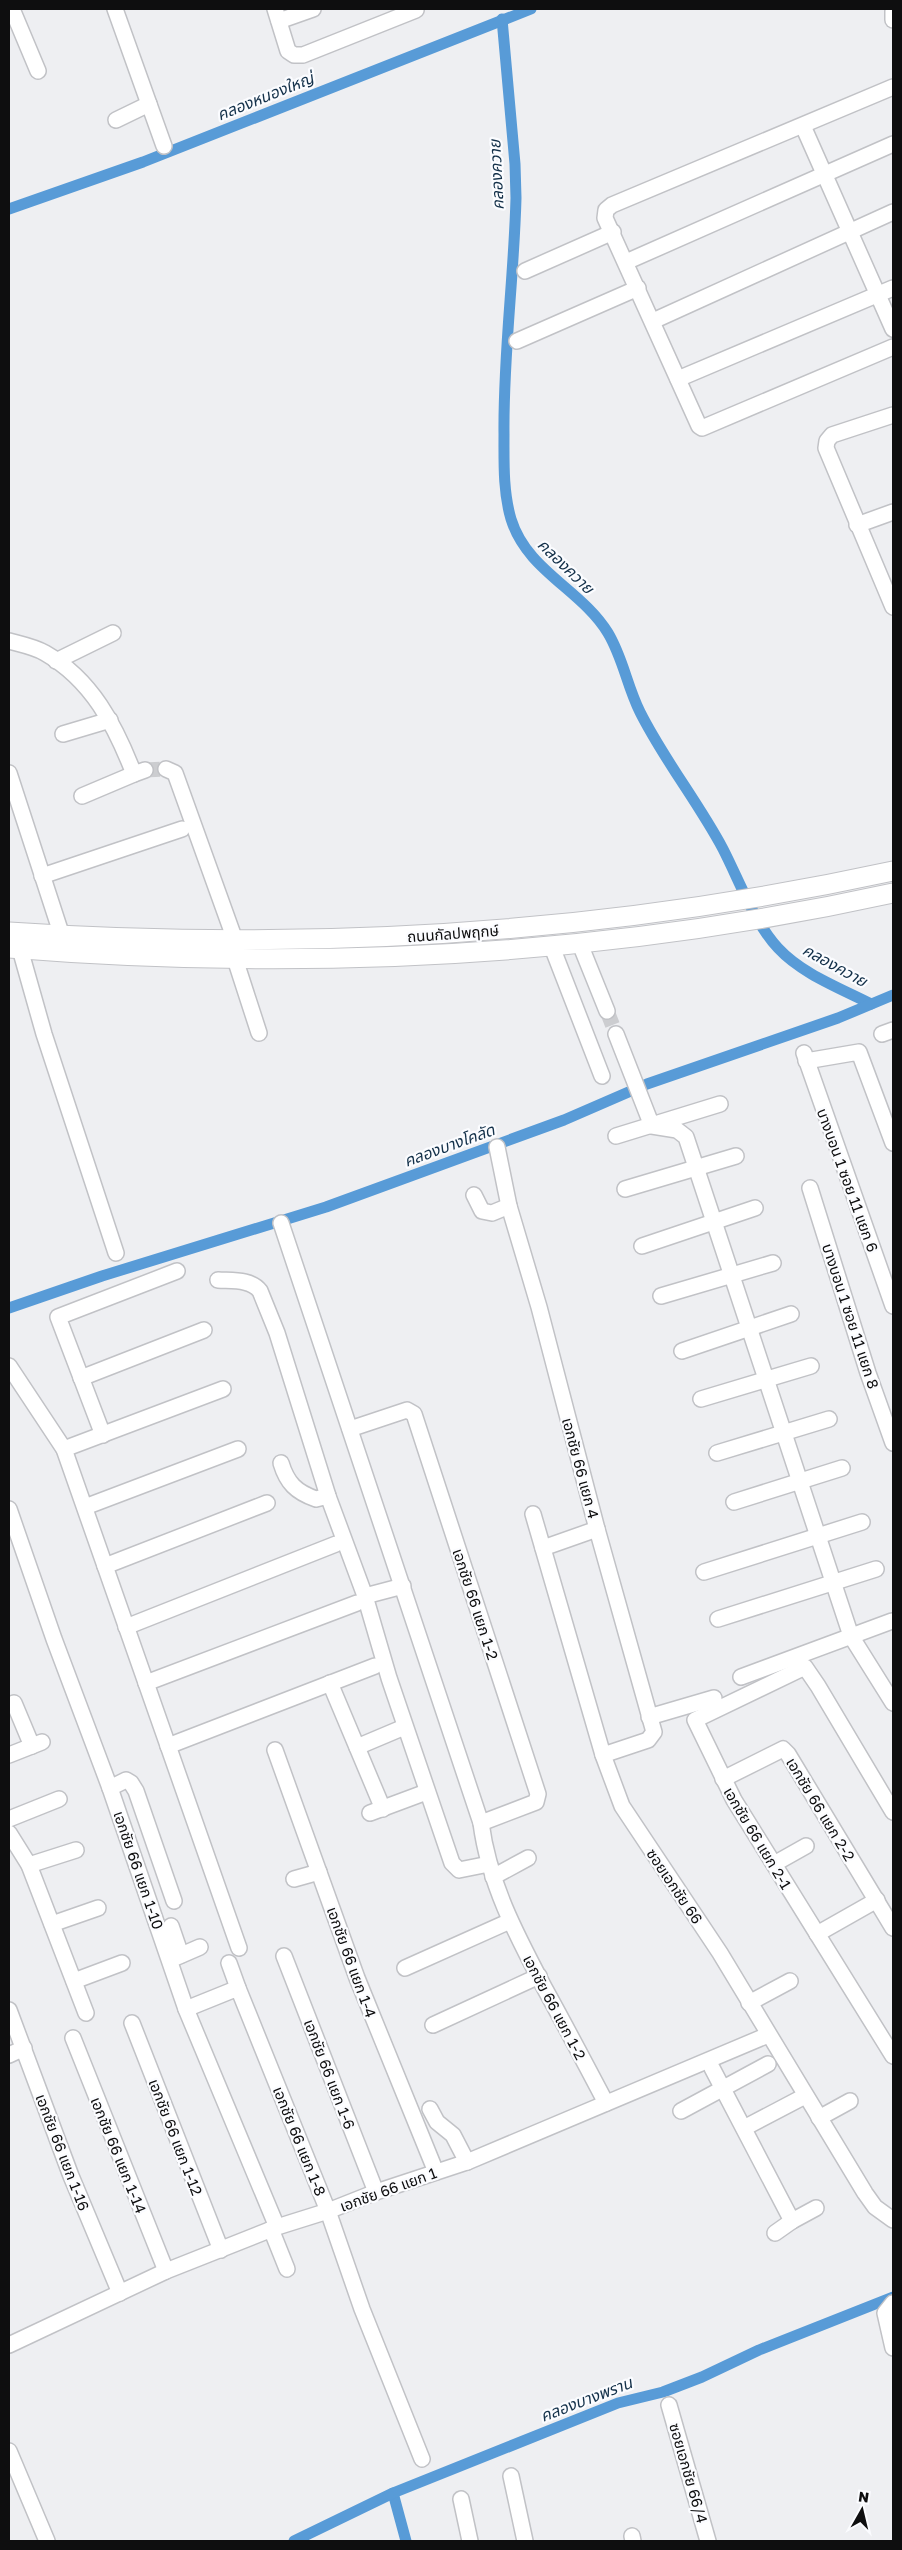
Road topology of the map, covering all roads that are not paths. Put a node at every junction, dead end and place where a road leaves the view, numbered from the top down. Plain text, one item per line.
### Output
1 (12, 9) edge
2 (115, 9) edge
3 (313, 9) edge
4 (416, 10) edge
5 (893, 11) edge
6 (277, 15) edge
7 (385, 15) edge
8 (893, 20) edge
9 (38, 71) dead end
10 (893, 87) edge
11 (149, 104) junction
12 (116, 120) dead end
13 (803, 126) junction
14 (893, 144) edge
15 (164, 146) dead end
16 (824, 174) junction
17 (893, 212) edge
18 (613, 232) junction
19 (850, 232) junction
20 (626, 262) junction
21 (525, 271) dead end
22 (638, 288) junction
23 (893, 288) edge
24 (877, 294) junction
25 (652, 321) junction
26 (893, 329) edge
27 (517, 341) dead end
28 (893, 347) edge
29 (678, 379) junction
30 (893, 415) edge
31 (893, 512) edge
32 (857, 525) junction
33 (893, 607) edge
34 (113, 633) dead end
35 (9, 640) edge
36 (56, 661) junction
37 (110, 720) junction
38 (63, 734) dead end
39 (166, 769) dead end
40 (9, 772) edge
41 (82, 796) dead end
42 (182, 829) dead end
43 (893, 871) edge
44 (42, 876) junction
45 (893, 893) edge
46 (9, 932) edge
47 (62, 936) junction
48 (235, 940) junction
49 (580, 944) junction
50 (552, 947) junction
51 (14, 949) edge
52 (236, 959) junction
53 (607, 1011) tunnel mouth
54 (259, 1033) dead end
55 (616, 1034) tunnel mouth
56 (602, 1076) dead end
57 (720, 1104) dead end
58 (652, 1126) junction
59 (616, 1136) dead end
60 (893, 1143) edge
61 (497, 1147) dead end
62 (736, 1156) dead end
63 (697, 1169) junction
64 (810, 1188) dead end
65 (625, 1189) dead end
66 (474, 1195) dead end
67 (509, 1206) junction
68 (755, 1208) dead end
69 (714, 1220) junction
70 (281, 1223) dead end
71 (642, 1246) dead end
72 (116, 1253) dead end
73 (773, 1263) dead end
74 (177, 1271) dead end
75 (732, 1276) junction
76 (218, 1280) dead end
77 (661, 1296) dead end
78 (893, 1306) edge
79 (791, 1314) dead end
80 (749, 1328) junction
81 (204, 1330) dead end
82 (682, 1350) dead end
83 (9, 1366) edge
84 (811, 1366) dead end
85 (81, 1378) junction
86 (766, 1380) junction
87 (223, 1389) dead end
88 (701, 1400) dead end
89 (829, 1419) dead end
90 (350, 1429) junction
91 (784, 1433) junction
92 (103, 1435) junction
93 (893, 1442) edge
94 (64, 1449) junction
95 (238, 1449) dead end
96 (717, 1453) dead end
97 (280, 1463) dead end
98 (842, 1468) dead end
99 (800, 1481) junction
100 (328, 1496) junction
101 (734, 1502) dead end
102 (267, 1503) dead end
103 (85, 1507) junction
104 (9, 1509) edge
105 (533, 1514) dead end
106 (862, 1522) dead end
107 (597, 1529) junction
108 (817, 1535) junction
109 (336, 1544) dead end
110 (543, 1548) junction
111 (105, 1566) junction
112 (876, 1569) dead end
113 (704, 1572) dead end
114 (832, 1582) junction
115 (402, 1586) junction
116 (361, 1599) junction
117 (718, 1619) dead end
118 (892, 1621) edge
119 (126, 1626) junction
120 (851, 1636) junction
121 (375, 1666) dead end
122 (741, 1678) dead end
123 (146, 1682) junction
124 (330, 1683) junction
125 (714, 1698) dead end
126 (14, 1703) dead end
127 (893, 1703) edge
128 (649, 1717) junction
129 (402, 1728) dead end
130 (168, 1746) junction
131 (357, 1747) junction
132 (275, 1750) dead end
133 (9, 1755) edge
134 (603, 1755) junction
135 (723, 1779) junction
136 (110, 1788) junction
137 (421, 1794) dead end
138 (59, 1799) dead end
139 (893, 1812) edge
140 (9, 1819) edge
141 (481, 1823) junction
142 (9, 1833) edge
143 (806, 1846) dead end
144 (76, 1850) dead end
145 (528, 1858) dead end
146 (774, 1864) junction
147 (29, 1865) junction
148 (491, 1870) junction
149 (319, 1872) junction
150 (294, 1879) dead end
151 (876, 1900) junction
152 (174, 1901) dead end
153 (98, 1908) dead end
154 (510, 1921) junction
155 (52, 1924) junction
156 (170, 1926) dead end
157 (893, 1928) edge
158 (817, 1934) junction
159 (200, 1947) dead end
160 (238, 1948) dead end
161 (284, 1956) dead end
162 (176, 1958) junction
163 (229, 1962) dead end
164 (122, 1963) dead end
165 (404, 1968) dead end
166 (539, 1976) junction
167 (74, 1981) junction
168 (790, 1981) dead end
169 (238, 1988) junction
170 (749, 2003) junction
171 (186, 2009) junction
172 (9, 2010) edge
173 (86, 2013) dead end
174 (132, 2023) dead end
175 (433, 2025) dead end
176 (768, 2035) junction
177 (73, 2038) dead end
178 (24, 2048) junction
179 (9, 2055) edge
180 (893, 2056) edge
181 (768, 2064) dead end
182 (712, 2068) dead end
183 (723, 2088) junction
184 (806, 2096) junction
185 (850, 2101) dead end
186 (606, 2103) junction
187 (430, 2109) dead end
188 (680, 2111) dead end
189 (819, 2118) junction
190 (744, 2128) junction
191 (467, 2162) junction
192 (436, 2172) junction
193 (376, 2192) junction
194 (816, 2208) dead end
195 (328, 2211) junction
196 (893, 2220) edge
197 (792, 2221) junction
198 (274, 2228) junction
199 (775, 2233) dead end
200 (220, 2250) junction
201 (287, 2269) dead end
202 (166, 2271) junction
203 (120, 2293) junction
204 (893, 2303) edge
205 (9, 2346) edge
206 (893, 2348) edge
207 (669, 2405) dead end
208 (9, 2451) edge
209 (422, 2459) dead end
210 (511, 2476) dead end
211 (461, 2499) dead end
212 (47, 2541) edge
213 (470, 2541) edge
214 (525, 2541) edge
215 (708, 2541) edge

1 - 9 street
2 - 11 street
3 - 6 street
4 - 7 street
5 - 8 street
6 - 7 street
10 - 13 street
11 - 12 street
11 - 15 street
13 - 16 street
13 - 18 street
14 - 16 street
16 - 19 street
16 - 20 street
17 - 19 street
18 - 20 street
18 - 21 street
19 - 24 street
19 - 25 street
20 - 22 street
22 - 25 street
22 - 27 street
23 - 24 street
24 - 26 street
24 - 29 street
25 - 29 street
28 - 29 street
30 - 32 street
31 - 32 street
32 - 33 street
34 - 36 street
35 - 36 street
36 - 37 street
37 - 38 street
37 - 41 street
39 - 48 street
40 - 44 street
42 - 44 street
43 - 48 main road, ถนนกัลปพฤกษ์
44 - 47 street
45 - 49 main road, ถนนกัลปพฤกษ์
46 - 47 main road, ถนนกัลปพฤกษ์
47 - 48 main road, ถนนกัลปพฤกษ์
49 - 50 main road, ถนนกัลปพฤกษ์
49 - 53 street
50 - 52 main road, ถนนกัลปพฤกษ์
50 - 56 street
51 - 52 main road, ถนนกัลปพฤกษ์
51 - 72 street
52 - 54 street
55 - 58 street
57 - 58 street
58 - 59 street
58 - 63 street
60 - 78 street, บางบอน 1 ซอย 11 แยก 6
61 - 67 street, เอกชัย 66 แยก 4
62 - 63 street
63 - 65 street
63 - 69 street
64 - 93 street, บางบอน 1 ซอย 11 แยก 8
66 - 67 street
67 - 107 street, เอกชัย 66 แยก 4
68 - 69 street
69 - 71 street
69 - 75 street
70 - 90 street, เอกชัย 66 แยก 1-2
73 - 75 street
74 - 85 street
75 - 77 street
75 - 80 street
76 - 100 street
79 - 80 street
80 - 82 street
80 - 86 street
81 - 85 street
83 - 94 street
84 - 86 street
85 - 92 street
86 - 88 street
86 - 91 street
87 - 92 street
89 - 91 street
90 - 115 street, เอกชัย 66 แยก 1-2
90 - 141 street, เอกชัย 66 แยก 1-2
91 - 96 street
91 - 99 street
92 - 94 street
94 - 103 street
95 - 103 street
97 - 100 street
98 - 99 street
99 - 101 street
99 - 108 street
100 - 116 street
102 - 111 street
103 - 111 street
104 - 136 street, เอกชัย 66 แยก 1-10
105 - 110 street, ซอยเอกชัย 66
106 - 108 street
107 - 110 street
107 - 128 street, เอกชัย 66 แยก 4
108 - 113 street
108 - 114 street
109 - 119 street
110 - 134 street, ซอยเอกชัย 66
111 - 119 street
112 - 114 street
114 - 117 street
114 - 120 street
115 - 116 street
115 - 141 street, เอกชัย 66 แยก 1-2
116 - 123 street
116 - 148 street
118 - 120 street
119 - 123 street
120 - 122 street
120 - 127 street
121 - 124 street
123 - 130 street
124 - 130 street
124 - 131 street
125 - 128 street
126 - 133 street
128 - 134 street, เอกชัย 66 แยก 4
129 - 131 street
130 - 160 street
131 - 137 street
132 - 149 street, เอกชัย 66 แยก 1-4
134 - 170 street, ซอยเอกชัย 66
135 - 139 street, เอกชัย 66 แยก 2-1
135 - 146 street, เอกชัย 66 แยก 2-1
135 - 151 street, เอกชัย 66 แยก 2-2
136 - 152 street
136 - 162 street, เอกชัย 66 แยก 1-10
138 - 140 street
141 - 148 street, เอกชัย 66 แยก 1-2
142 - 147 street
143 - 146 street
144 - 147 street
145 - 148 street
146 - 158 street, เอกชัย 66 แยก 2-1
147 - 155 street
148 - 154 street, เอกชัย 66 แยก 1-2
149 - 150 street
149 - 192 street, เอกชัย 66 แยก 1-4
151 - 157 street, เอกชัย 66 แยก 2-2
151 - 158 street
153 - 155 street
154 - 165 street
154 - 166 street, เอกชัย 66 แยก 1-2
155 - 167 street
156 - 162 street
158 - 180 street, เอกชัย 66 แยก 2-1
159 - 162 street
161 - 193 street, เอกชัย 66 แยก 1-6
162 - 171 street, เอกชัย 66 แยก 1-10
163 - 169 street, เอกชัย 66 แยก 1-8
164 - 167 street
166 - 175 street
166 - 186 street, เอกชัย 66 แยก 1-2
167 - 173 street
168 - 170 street
169 - 171 street
169 - 195 street, เอกชัย 66 แยก 1-8
170 - 176 street, ซอยเอกชัย 66
171 - 198 street, เอกชัย 66 แยก 1-10
172 - 178 street, เอกชัย 66 แยก 1-16
174 - 200 street, เอกชัย 66 แยก 1-12
176 - 184 street, ซอยเอกชัย 66
176 - 186 street, เอกชัย 66 แยก 1
177 - 202 street, เอกชัย 66 แยก 1-14
178 - 179 street
178 - 203 street, เอกชัย 66 แยก 1-16
181 - 183 street
182 - 183 street
183 - 188 street
183 - 190 street
184 - 189 street, ซอยเอกชัย 66
184 - 190 street
185 - 189 street
186 - 191 street, เอกชัย 66 แยก 1
187 - 191 street
189 - 196 street, ซอยเอกชัย 66
190 - 197 street
191 - 192 street, เอกชัย 66 แยก 1
192 - 193 street, เอกชัย 66 แยก 1
193 - 195 street, เอกชัย 66 แยก 1
194 - 197 street
195 - 198 street, เอกชัย 66 แยก 1
195 - 209 street, เอกชัย 66 แยก 1-8
197 - 199 street
198 - 200 street, เอกชัย 66 แยก 1
198 - 201 street, เอกชัย 66 แยก 1-10
200 - 202 street, เอกชัย 66 แยก 1
202 - 203 street, เอกชัย 66 แยก 1
203 - 205 street, เอกชัย 66 แยก 1
204 - 206 street
207 - 215 street, ซอยเอกชัย 66/4
208 - 212 street
210 - 214 street
211 - 213 street

